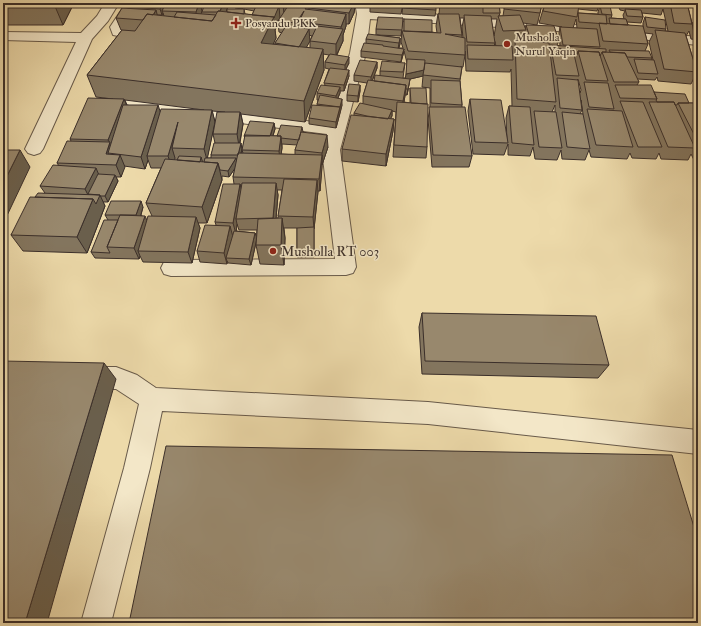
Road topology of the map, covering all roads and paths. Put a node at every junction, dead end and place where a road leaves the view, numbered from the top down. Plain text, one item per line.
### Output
1 (112, 3) edge
2 (132, 3) edge
3 (364, 8) edge
4 (150, 34) edge
5 (3, 36) edge
6 (85, 38) junction
7 (698, 41) edge
8 (115, 102) edge
9 (337, 130) junction
10 (34, 149) dead end
11 (171, 268) dead end
12 (66, 378) edge
13 (152, 399) junction
14 (698, 442) edge
15 (96, 623) edge

1 - 6 street
2 - 4 street
3 - 7 street
3 - 9 street
5 - 6 street
6 - 10 street
8 - 9 street
9 - 11 street
12 - 13 street
13 - 14 street
13 - 15 street

